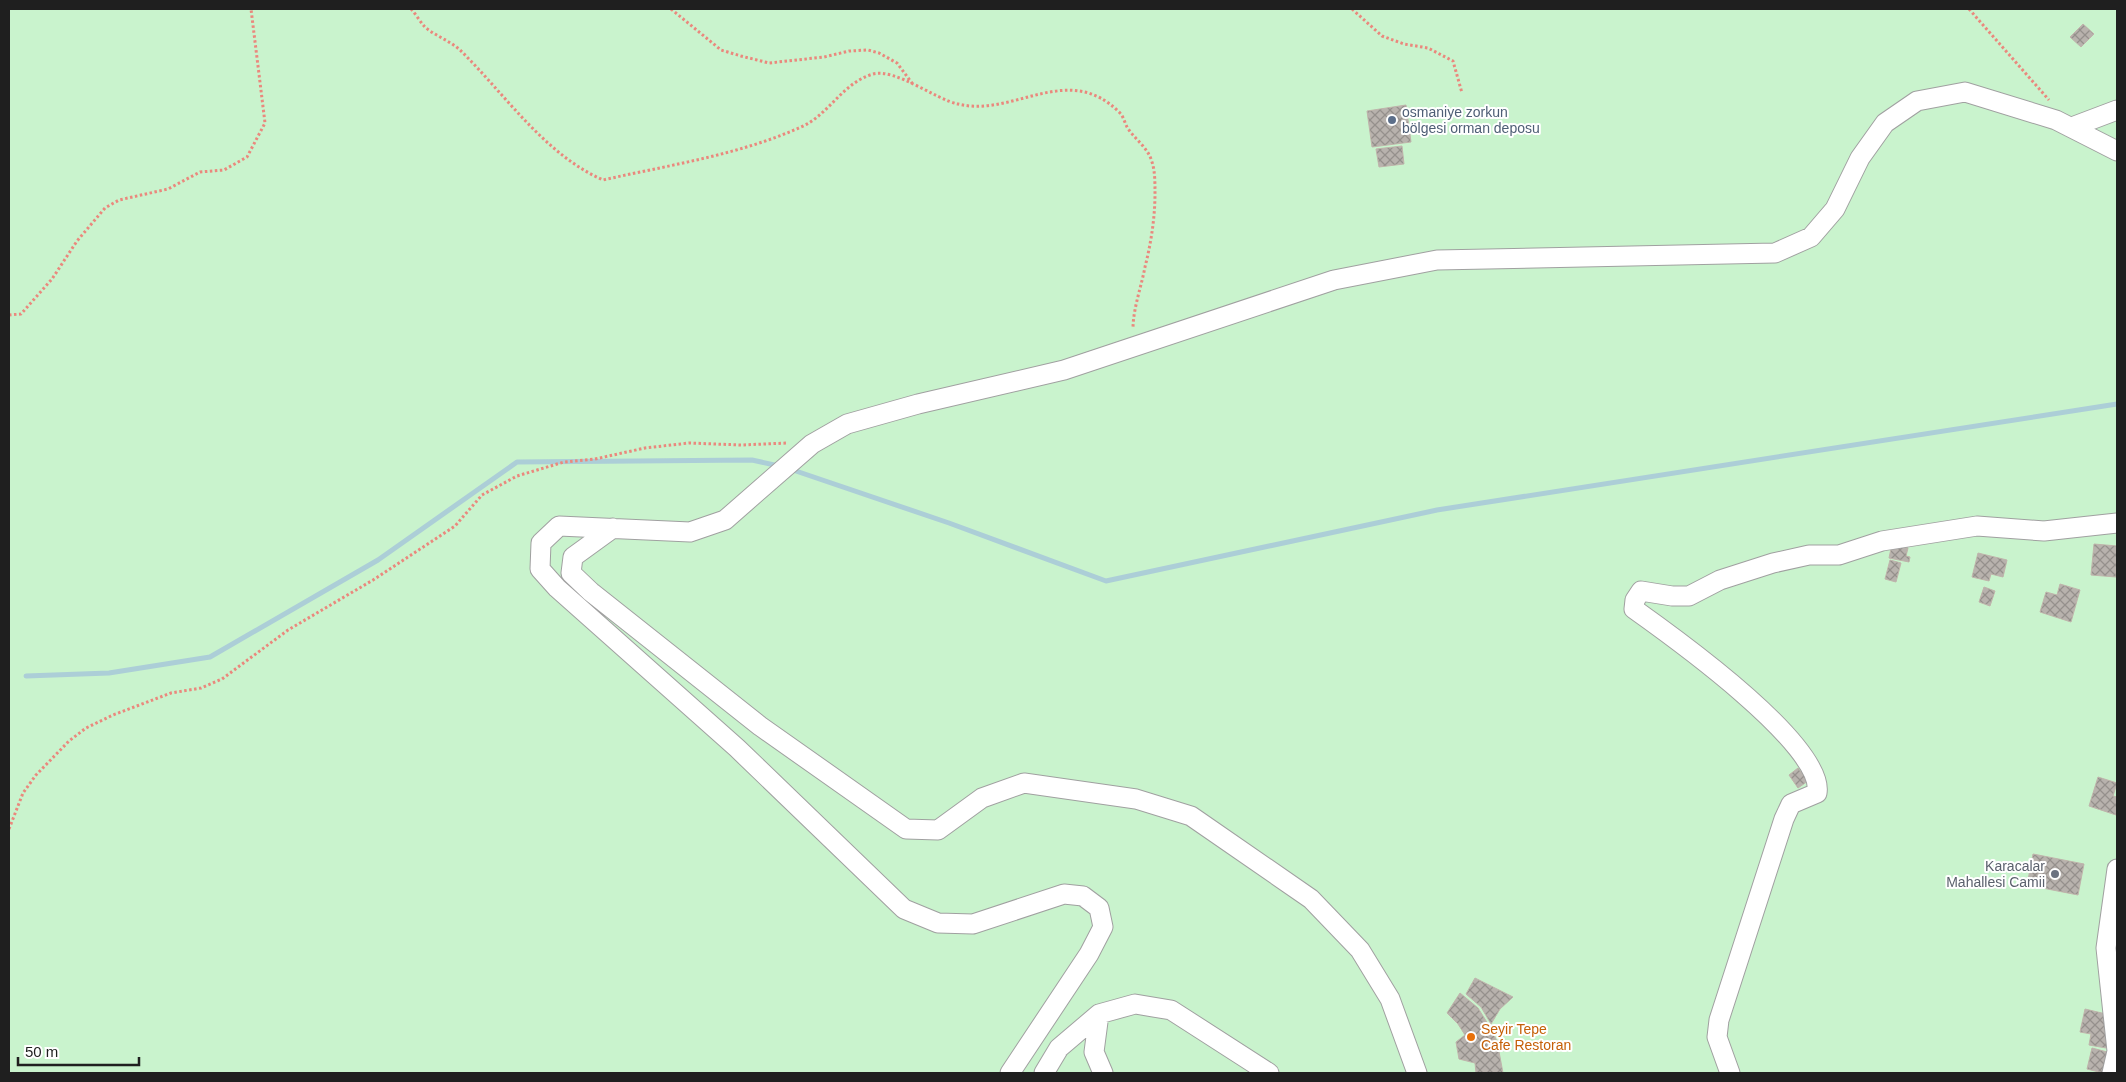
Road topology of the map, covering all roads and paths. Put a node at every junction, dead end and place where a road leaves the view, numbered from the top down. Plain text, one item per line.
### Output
1 (250, 9) edge
2 (411, 9) edge
3 (672, 9) edge
4 (1352, 9) edge
5 (1969, 9) edge
6 (913, 83) junction
7 (1462, 93) dead end
8 (2053, 104) dead end
9 (2117, 110) edge
10 (2072, 127) junction
11 (2117, 151) edge
12 (9, 315) edge
13 (1133, 347) junction
14 (808, 448) junction
15 (2117, 523) edge
16 (613, 528) junction
17 (9, 828) edge
18 (2117, 869) edge
19 (2115, 892) edge
20 (1100, 1014) junction
21 (1010, 1073) edge
22 (1044, 1073) edge
23 (1103, 1073) edge
24 (1269, 1073) edge
25 (1416, 1073) edge
26 (1730, 1073) edge
27 (2112, 1073) edge

1 - 12 path
2 - 6 path
3 - 6 path
4 - 7 path
5 - 8 path
6 - 13 path
9 - 10 street
10 - 11 street
10 - 13 street
13 - 14 street
14 - 16 street
14 - 17 path
15 - 26 street
16 - 21 street
16 - 25 street
18 - 19 street
19 - 27 street
20 - 22 street
20 - 23 street
20 - 24 street

